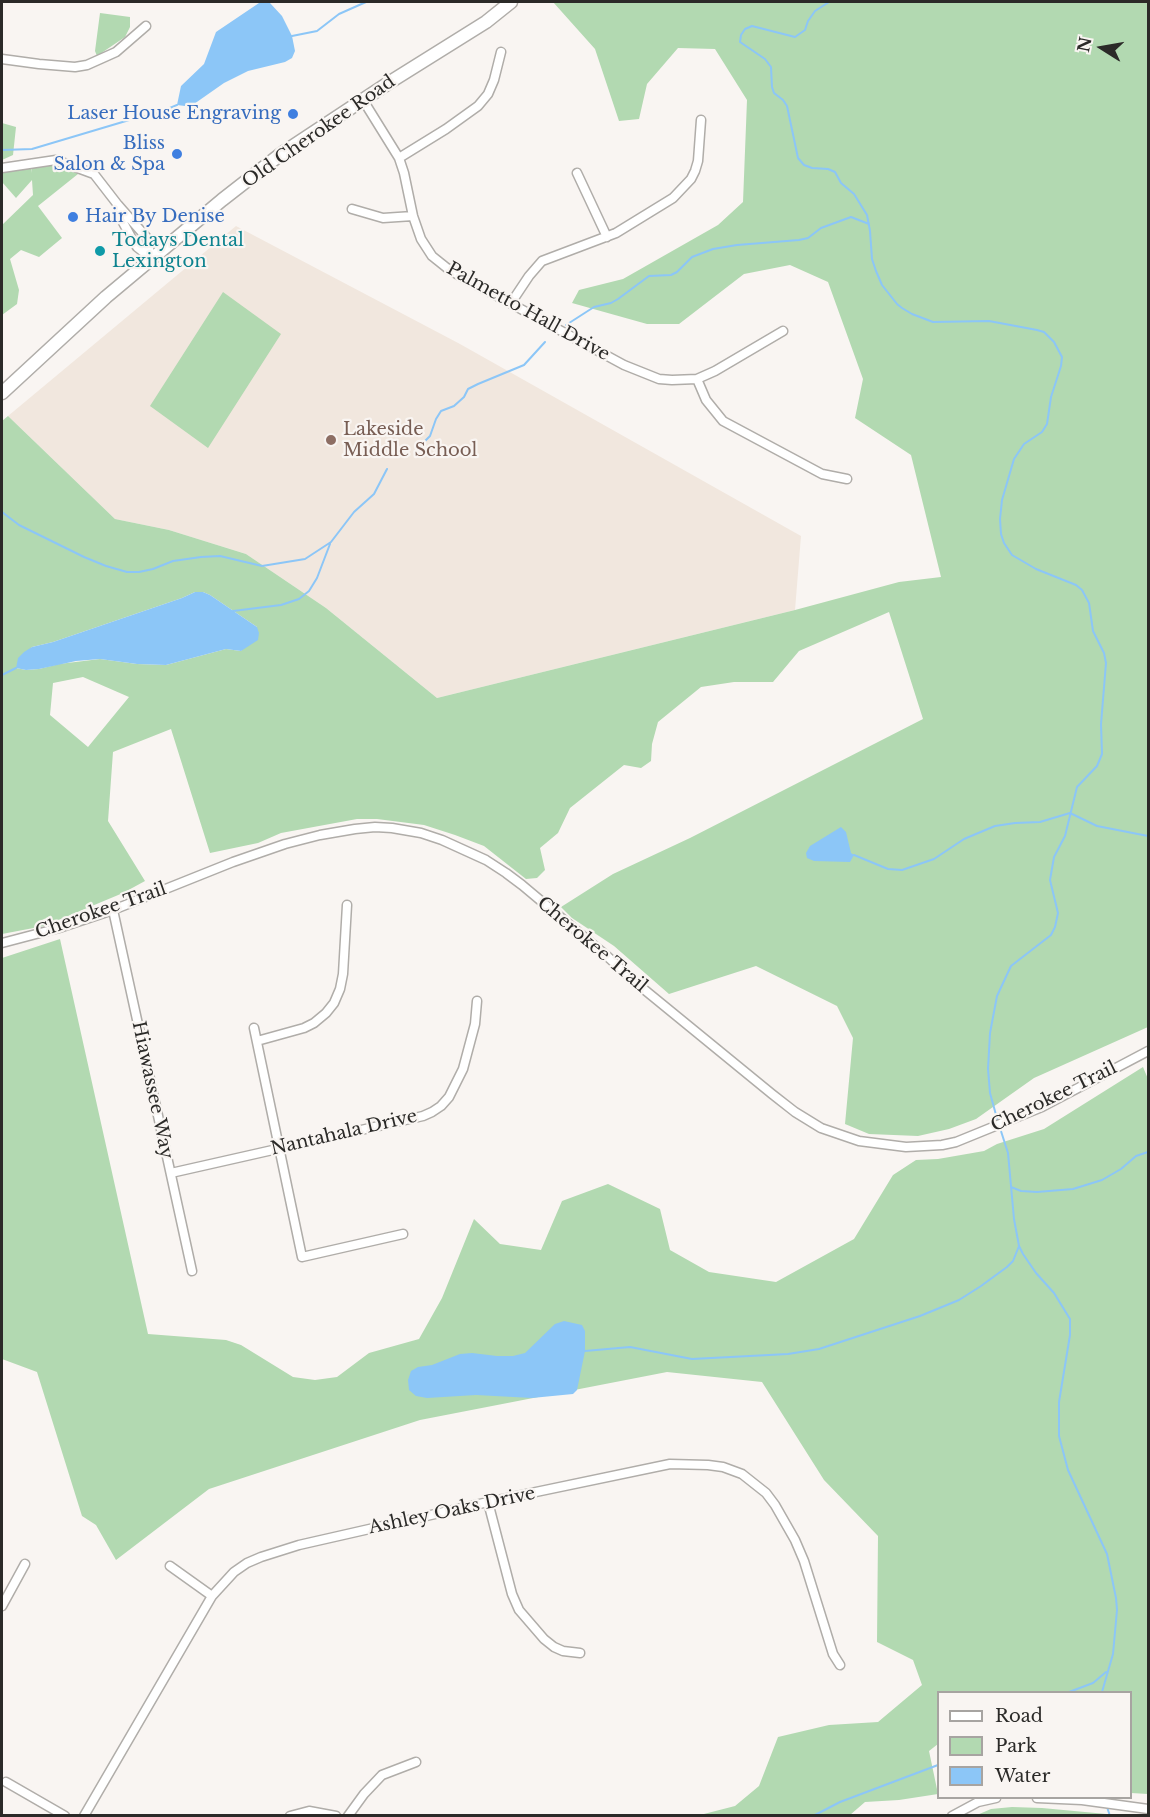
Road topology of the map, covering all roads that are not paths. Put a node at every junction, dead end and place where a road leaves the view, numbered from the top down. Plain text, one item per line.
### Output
1 (511, 2) edge
2 (146, 26) dead end
3 (501, 52) dead end
4 (2, 59) edge
5 (363, 100) junction
6 (701, 120) dead end
7 (399, 158) junction
8 (2, 168) edge
9 (577, 173) dead end
10 (118, 205) junction
11 (352, 209) dead end
12 (413, 216) junction
13 (607, 237) junction
14 (151, 258) junction
15 (511, 303) junction
16 (783, 331) dead end
17 (697, 378) junction
18 (2, 393) edge
19 (847, 479) dead end
20 (347, 905) dead end
21 (113, 910) junction
22 (2, 943) edge
23 (477, 1001) dead end
24 (254, 1028) dead end
25 (257, 1041) junction
26 (1149, 1051) edge
27 (280, 1148) junction
28 (171, 1173) junction
29 (403, 1234) dead end
30 (192, 1271) dead end
31 (488, 1502) junction
32 (25, 1564) dead end
33 (170, 1566) dead end
34 (212, 1596) junction
35 (2, 1606) edge
36 (580, 1653) dead end
37 (840, 1665) dead end
38 (416, 1762) dead end
39 (6, 1782) dead end
40 (989, 1799) edge
41 (1067, 1799) edge
42 (1149, 1809) edge
43 (65, 1815) edge
44 (84, 1815) edge
45 (290, 1815) edge
46 (336, 1815) edge
47 (348, 1815) edge
48 (952, 1815) edge

1 - 5 street, Old Cherokee Road
2 - 4 street
3 - 7 street
5 - 7 street, Palmetto Hall Drive
5 - 14 street, Old Cherokee Road
6 - 13 street
7 - 12 street, Palmetto Hall Drive
8 - 10 street
9 - 13 street
10 - 14 street
10 - 14 street
11 - 12 street
12 - 15 street, Palmetto Hall Drive
13 - 15 street
14 - 18 street, Old Cherokee Road
15 - 17 street, Palmetto Hall Drive
16 - 17 street, Palmetto Hall Drive
17 - 19 street
20 - 25 street
21 - 22 street, Cherokee Trail
21 - 26 street, Cherokee Trail
21 - 28 street, Hiawassee Way
23 - 27 street, Nantahala Drive
24 - 25 street
25 - 27 street
27 - 28 street, Nantahala Drive
27 - 29 street
28 - 30 street, Hiawassee Way
31 - 34 street, Ashley Oaks Drive
31 - 36 street
31 - 37 street, Ashley Oaks Drive
32 - 35 street
33 - 34 street
34 - 44 street, Ashley Oaks Drive
38 - 47 street
39 - 43 street
40 - 48 street
41 - 42 street
45 - 46 street

